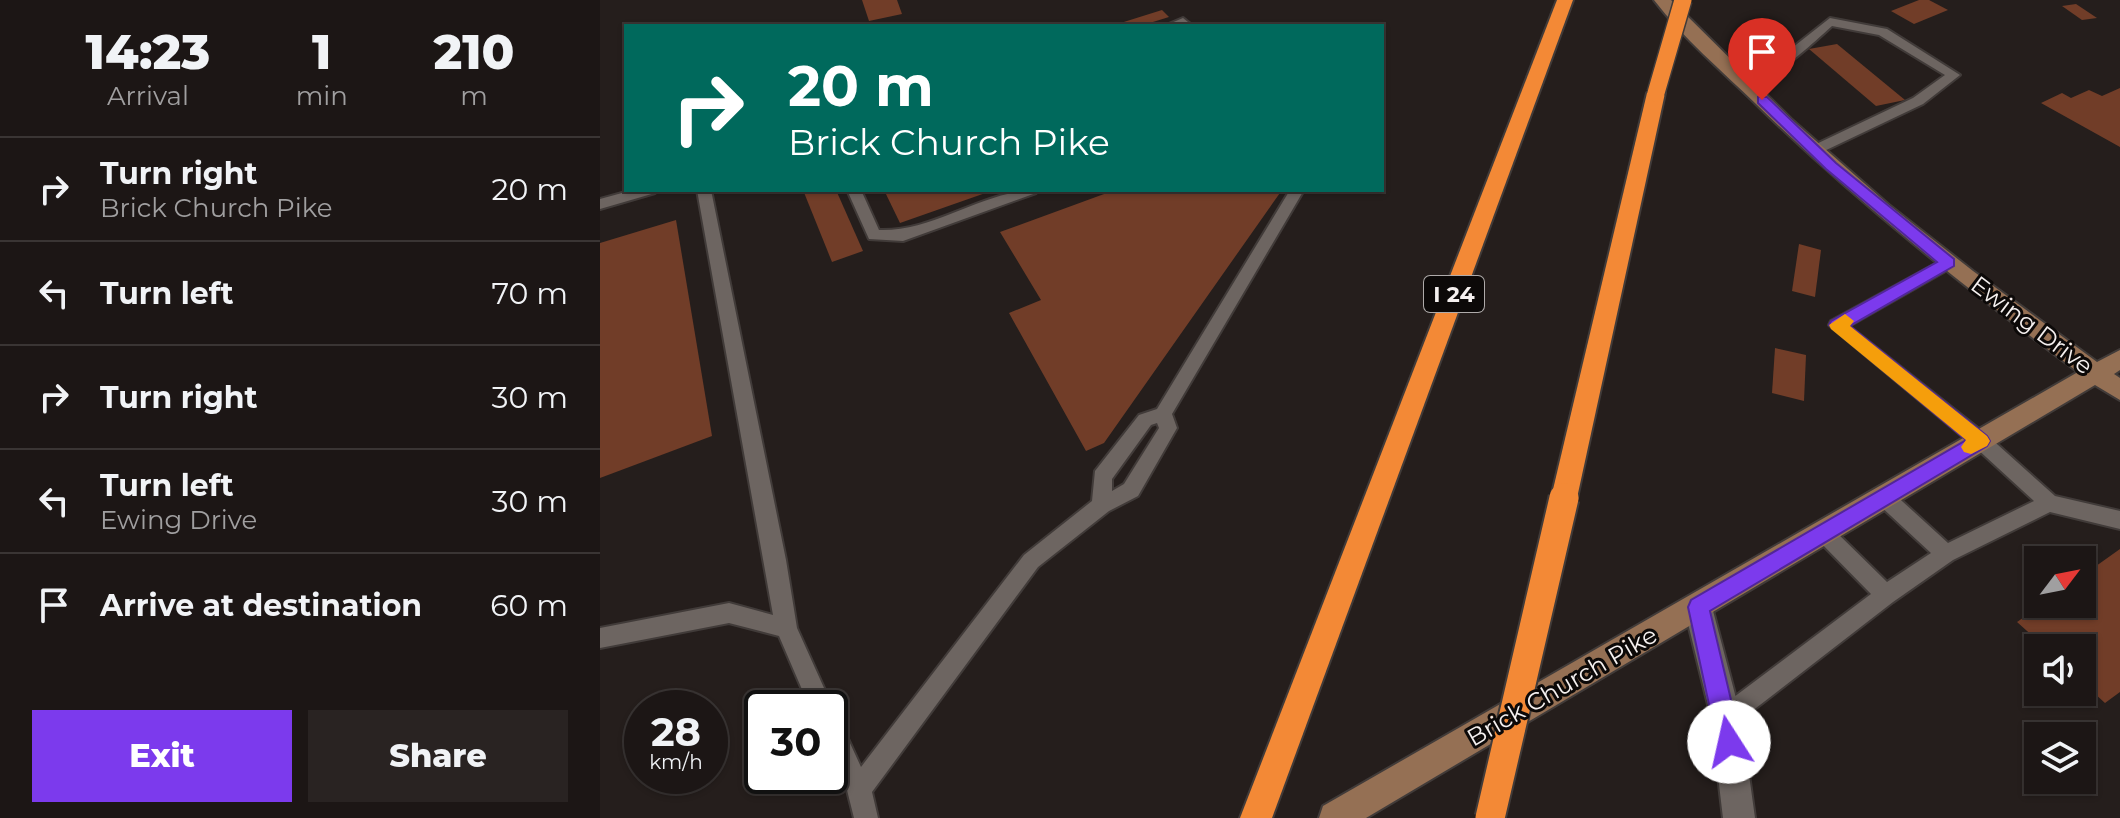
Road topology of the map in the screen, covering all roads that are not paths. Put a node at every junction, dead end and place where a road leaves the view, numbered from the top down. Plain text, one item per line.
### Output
1 (1565, 0) edge
2 (1662, 0) edge
3 (1683, 0) edge
4 (1745, 83) junction
5 (1815, 150) junction
6 (643, 192) edge
7 (704, 192) edge
8 (855, 192) edge
9 (1025, 192) edge
10 (1296, 192) edge
11 (600, 204) edge
12 (1948, 262) junction
13 (2120, 359) edge
14 (2096, 373) junction
15 (2120, 391) edge
16 (1163, 414) junction
17 (1981, 441) junction
18 (1884, 497) junction
19 (2049, 503) junction
20 (1102, 505) junction
21 (2120, 520) edge
22 (1824, 533) junction
23 (1946, 554) junction
24 (1886, 595) junction
25 (1698, 607) junction
26 (786, 628) junction
27 (600, 638) edge
28 (814, 690) edge
29 (1726, 717) junction
30 (848, 765) edge
31 (859, 789) junction
32 (866, 818) edge
33 (1256, 818) edge
34 (1335, 818) edge
35 (1490, 818) edge
36 (1739, 818) edge

1 - 33 highway, I 24
2 - 4 main road, Ewing Drive
3 - 35 highway, bridge
4 - 5 main road, Ewing Drive
4 - 5 lane
5 - 12 main road, Ewing Drive
6 - 11 lane
7 - 26 lane
8 - 9 lane
10 - 16 lane
12 - 14 main road, Ewing Drive
12 - 17 lane
13 - 14 main road, Brick Church Pike
14 - 15 main road, Ewing Drive
14 - 17 main road, Brick Church Pike
16 - 20 lane
16 - 20 lane
17 - 18 main road, Brick Church Pike
17 - 19 lane
18 - 22 main road, Brick Church Pike
18 - 23 lane
19 - 21 lane
19 - 23 lane
20 - 31 lane
22 - 24 lane
22 - 25 main road, Brick Church Pike
23 - 24 lane
24 - 29 lane
25 - 29 street
25 - 34 main road, Brick Church Pike
26 - 27 lane
26 - 28 lane
29 - 36 street
30 - 31 lane
31 - 32 lane

